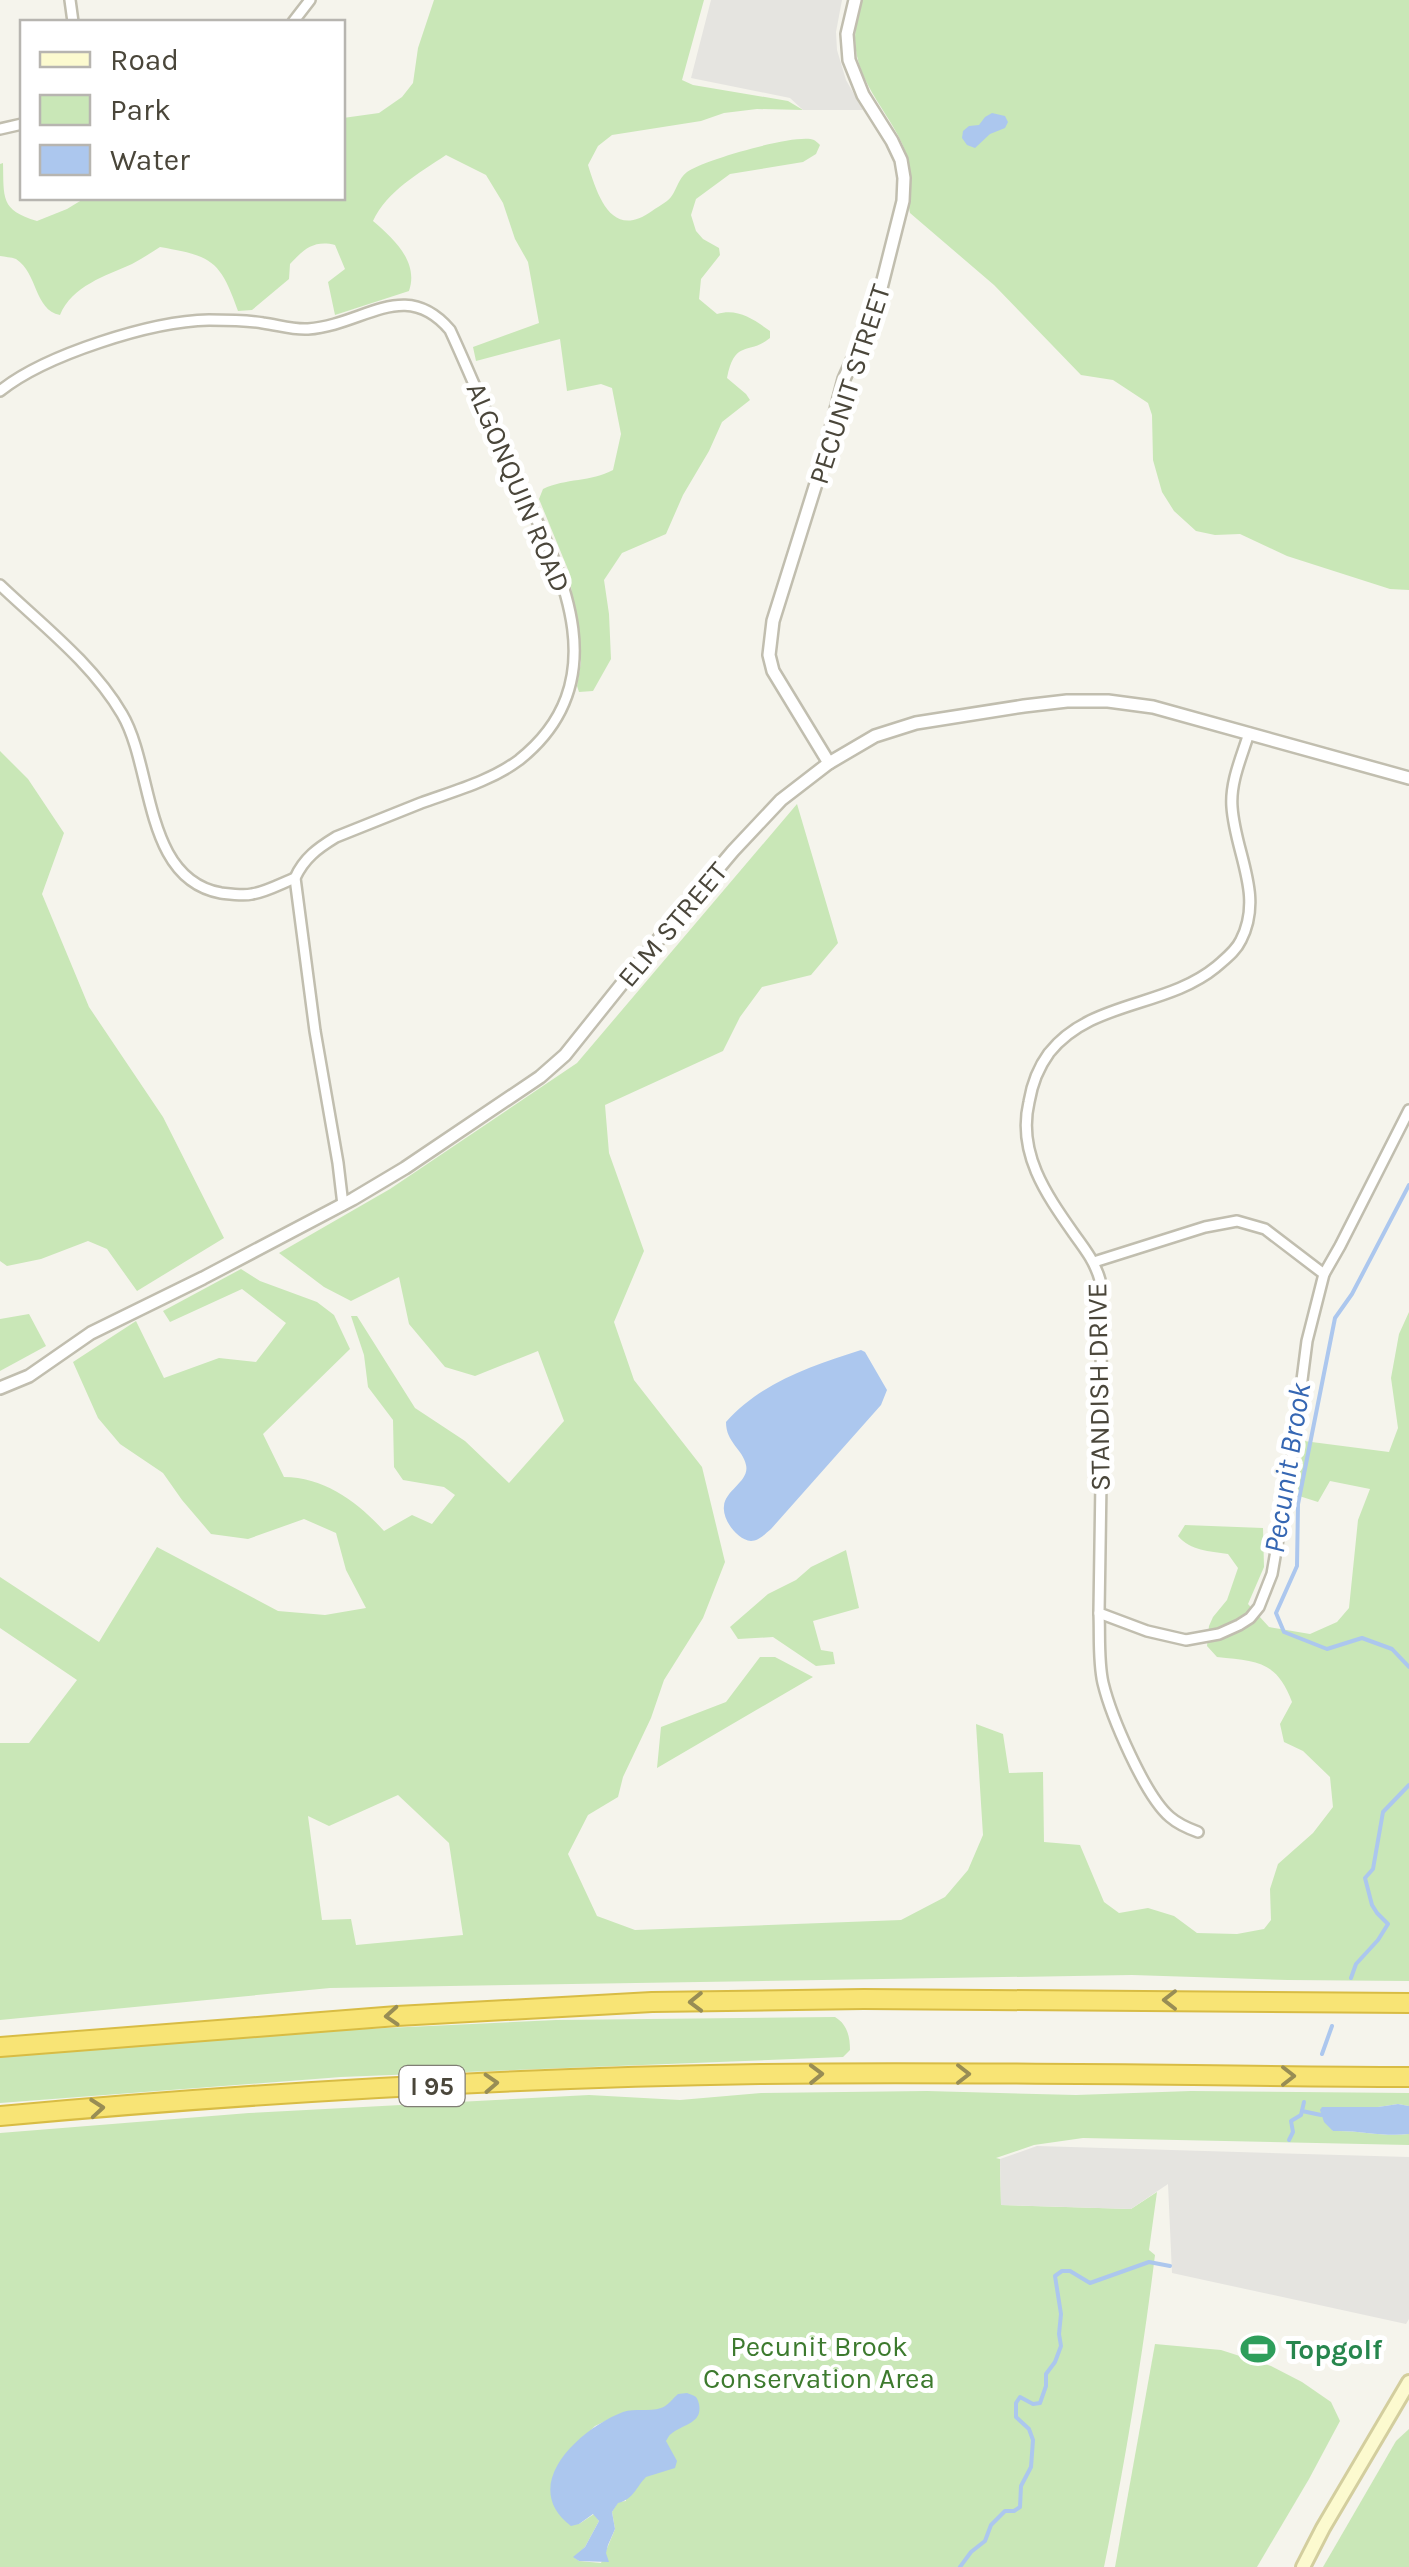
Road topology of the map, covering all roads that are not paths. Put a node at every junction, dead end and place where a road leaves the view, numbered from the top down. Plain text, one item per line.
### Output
1 (310, 0) edge
2 (855, 0) edge
3 (295, 20) edge
4 (0, 392) edge
5 (0, 585) edge
6 (1249, 733) junction
7 (829, 763) junction
8 (1409, 778) edge
9 (295, 878) junction
10 (1409, 1110) edge
11 (343, 1204) junction
12 (1094, 1262) junction
13 (1324, 1274) junction
14 (0, 1388) edge
15 (1099, 1612) junction
16 (1198, 1832) dead end
17 (1409, 2003) edge
18 (0, 2047) edge
19 (1409, 2077) edge
20 (0, 2116) edge
21 (1409, 2382) edge
22 (1302, 2567) edge

1 - 3 street
2 - 7 street, PECUNIT STREET
4 - 9 street, ALGONQUIN ROAD
5 - 9 street
6 - 7 street, ELM STREET
6 - 8 street, ELM STREET
6 - 12 street, STANDISH DRIVE
7 - 11 street, ELM STREET
9 - 11 street
10 - 13 street
11 - 14 street, ELM STREET
12 - 13 street
12 - 15 street, STANDISH DRIVE
13 - 15 street
15 - 16 street, STANDISH DRIVE
17 -> 18 highway
20 -> 19 highway, I 95
21 - 22 main road

